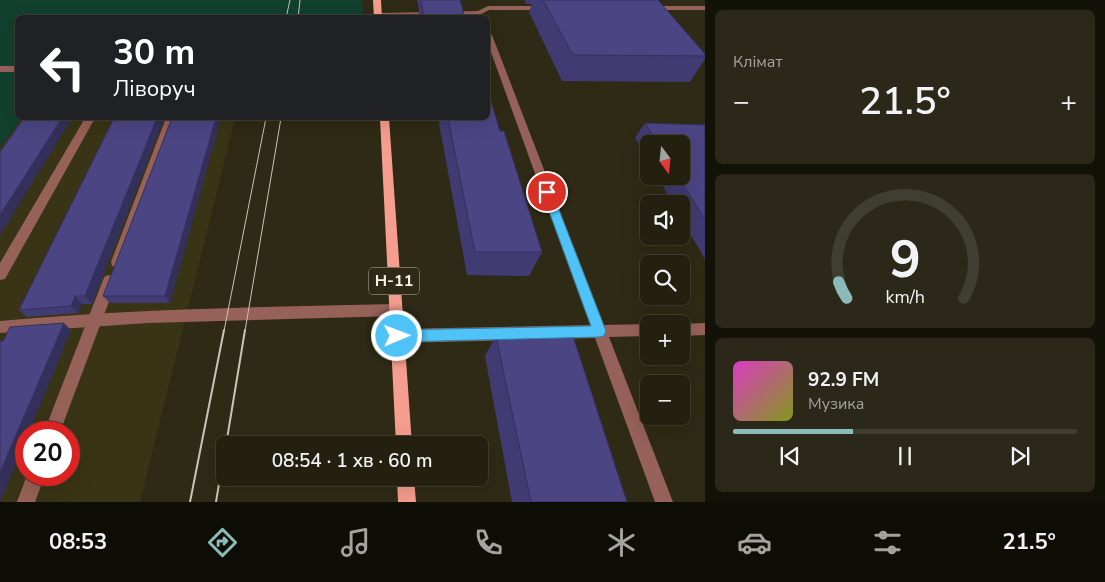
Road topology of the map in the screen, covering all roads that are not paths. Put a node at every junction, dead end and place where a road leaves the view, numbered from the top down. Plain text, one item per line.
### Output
1 (377, 0) edge
2 (695, 0) edge
3 (557, 8) edge
4 (645, 8) edge
5 (704, 8) edge
6 (378, 15) edge
7 (480, 15) edge
8 (490, 40) edge
9 (0, 69) edge
10 (15, 69) edge
11 (89, 120) edge
12 (170, 120) edge
13 (384, 120) edge
14 (0, 275) edge
15 (396, 310) junction
16 (95, 319) junction
17 (0, 326) edge
18 (705, 329) edge
19 (640, 330) edge
20 (690, 330) edge
21 (600, 331) junction
22 (397, 336) junction
23 (56, 421) edge
24 (403, 436) edge
25 (32, 486) edge
26 (407, 486) edge
27 (26, 502) edge
28 (408, 502) edge
29 (664, 502) edge

1 - 6 main road
2 - 5 street
3 - 7 street
4 - 5 street
8 - 21 street
9 - 10 street
11 - 14 street
12 - 16 street
13 - 15 main road, Н-11
15 - 16 street
15 - 22 main road, Н-11
16 - 17 street
16 - 23 street
18 - 20 street
19 - 21 street
21 - 22 street
21 - 29 street
22 - 24 main road, Н-11
25 - 27 street
26 - 28 main road

